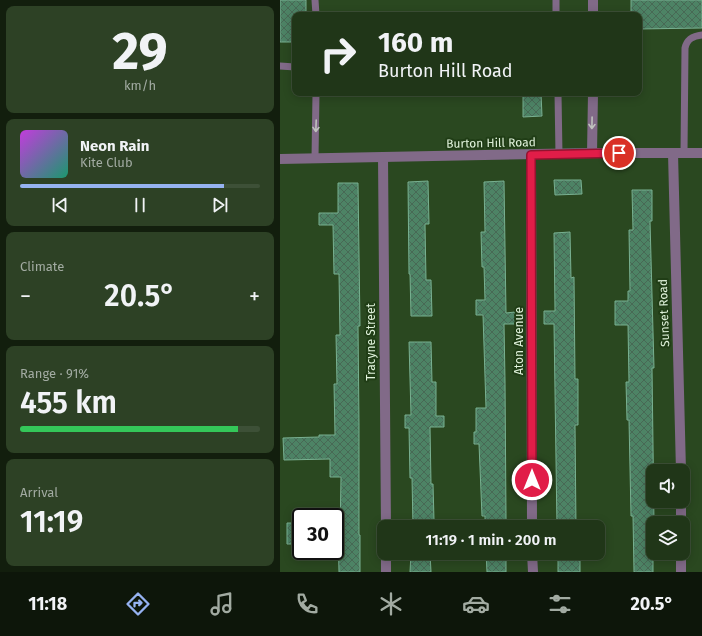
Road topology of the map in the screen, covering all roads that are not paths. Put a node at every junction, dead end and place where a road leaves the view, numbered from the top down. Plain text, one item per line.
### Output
1 (316, 0) edge
2 (556, 0) edge
3 (593, 0) edge
4 (316, 12) edge
5 (556, 12) edge
6 (593, 12) edge
7 (702, 35) edge
8 (280, 66) edge
9 (292, 66) edge
10 (316, 96) edge
11 (558, 96) edge
12 (592, 96) edge
13 (673, 153) junction
14 (684, 153) junction
15 (702, 153) edge
16 (592, 154) junction
17 (531, 155) junction
18 (559, 155) junction
19 (383, 157) junction
20 (315, 158) junction
21 (280, 159) edge
22 (681, 464) edge
23 (386, 520) edge
24 (532, 520) edge
25 (386, 560) edge
26 (532, 560) edge
27 (681, 560) edge
28 (386, 572) edge
29 (532, 572) edge
30 (681, 572) edge

1 - 4 lane
2 - 5 lane
3 - 6 street
7 - 14 lane
8 - 9 lane
10 -> 20 lane
11 - 18 lane
12 -> 16 street
13 - 14 street, Burton Hill Road
13 - 16 street, Burton Hill Road
13 - 22 street, Sunset Road
14 - 15 street, Burton Hill Road
16 - 18 street, Burton Hill Road
17 - 18 street, Burton Hill Road
17 - 19 street, Burton Hill Road
17 - 24 street, Aton Avenue
19 - 20 street, Burton Hill Road
19 - 23 street, Tracyne Street
20 - 21 street, Burton Hill Road
25 - 28 street
26 - 29 street
27 - 30 street

